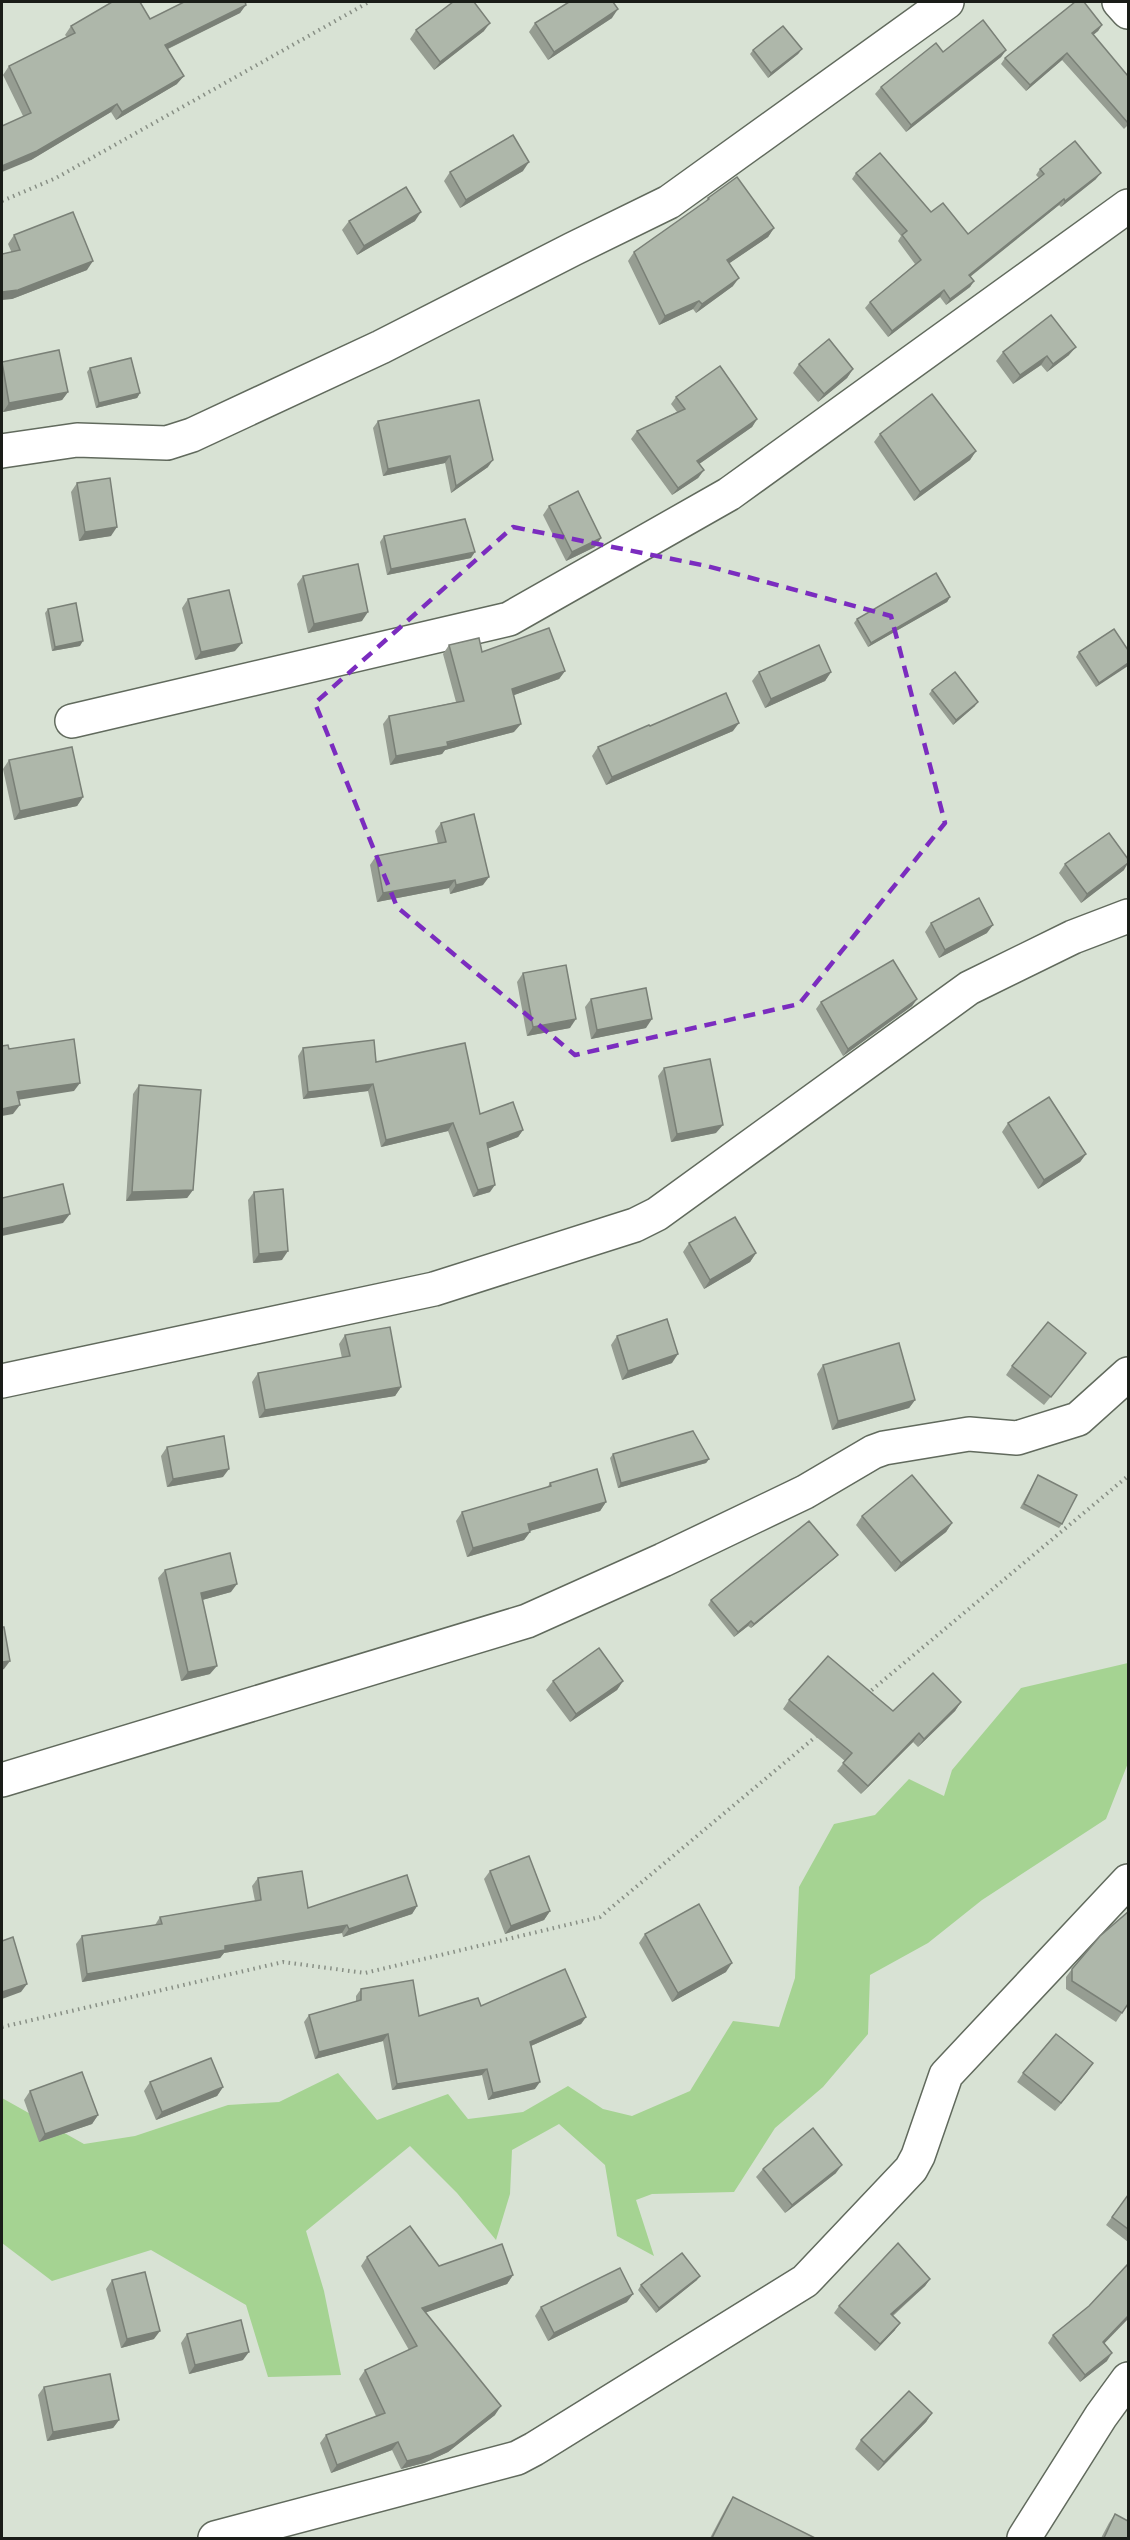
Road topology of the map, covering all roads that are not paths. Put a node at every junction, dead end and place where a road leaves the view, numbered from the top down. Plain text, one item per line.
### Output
1 (947, 2) edge
2 (1119, 2) edge
3 (1128, 12) edge
4 (1128, 206) edge
5 (2, 451) edge
6 (72, 721) dead end
7 (1128, 916) edge
8 (1128, 1374) edge
9 (2, 1381) edge
10 (2, 1780) edge
11 (1128, 1881) edge
12 (1128, 2379) edge
13 (215, 2538) edge
14 (1024, 2538) edge

1 - 5 street
2 - 3 street
4 - 6 street
7 - 9 street
8 - 10 street
11 - 13 street
12 - 14 street

